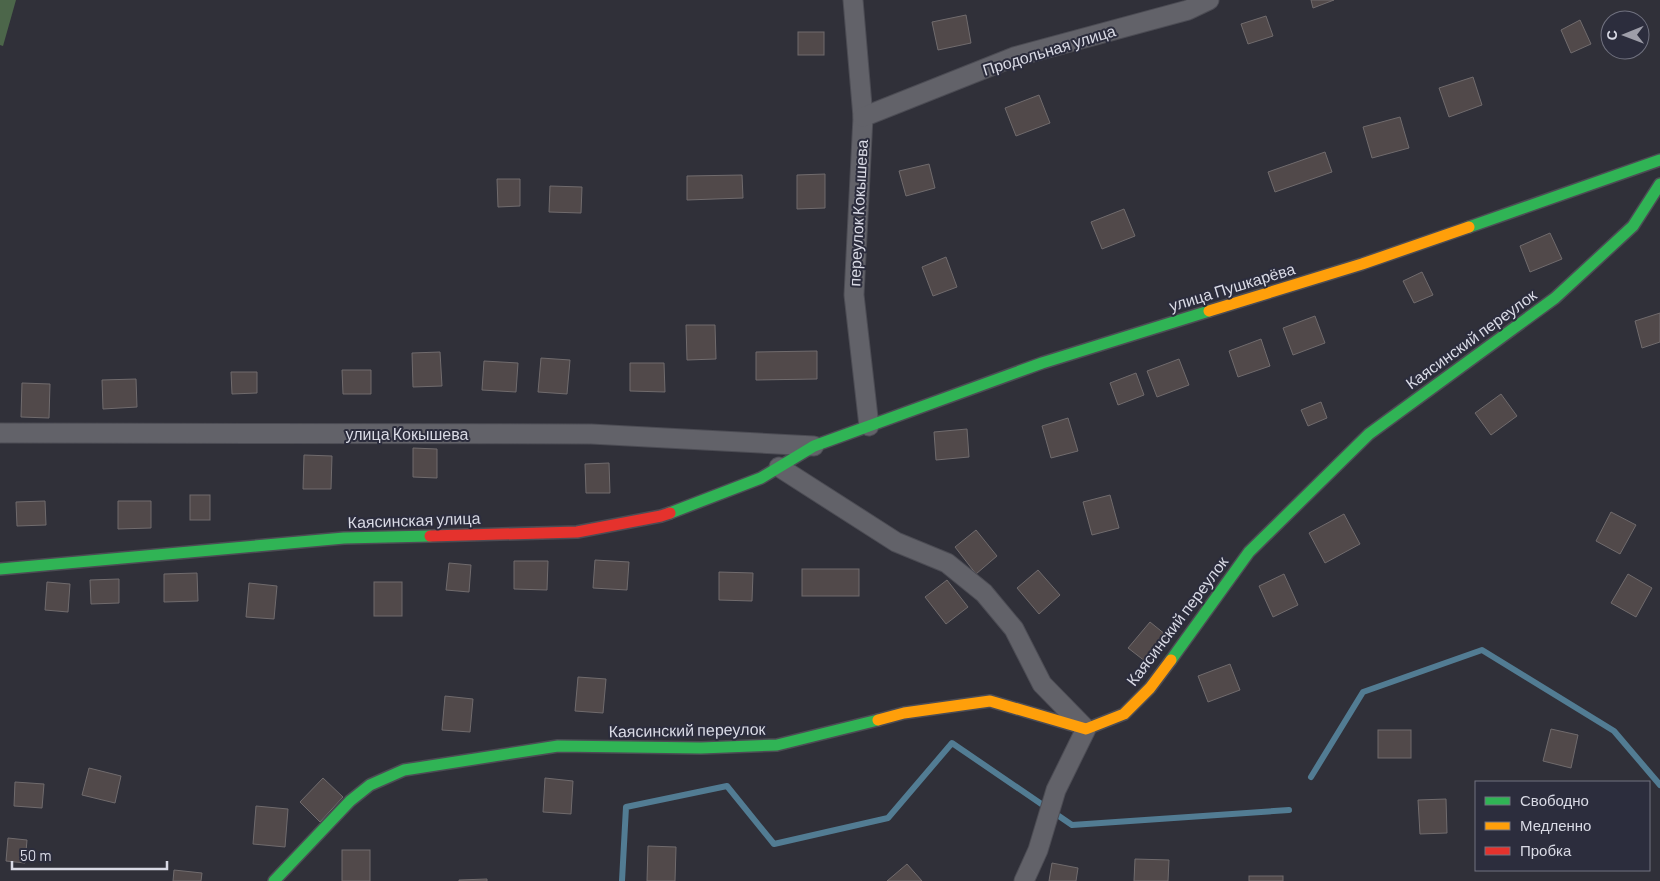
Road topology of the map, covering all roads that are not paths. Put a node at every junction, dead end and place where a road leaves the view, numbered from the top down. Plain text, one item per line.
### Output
1 (853, 0) edge
2 (1209, 0) edge
3 (863, 117) junction
4 (1660, 160) edge
5 (1660, 184) edge
6 (869, 426) junction
7 (0, 433) edge
8 (814, 446) junction
9 (779, 467) junction
10 (0, 569) edge
11 (1086, 729) junction
12 (274, 881) edge
13 (1024, 881) edge

1 - 3 street, переулок Кокышева
2 - 3 street, Продольная улица
3 - 6 street, переулок Кокышева
4 - 6 street, улица Пушкарёва
5 - 11 street, Каясинский переулок
6 - 8 street, улица Пушкарёва
7 - 8 street, улица Кокышева
8 - 9 street, Каясинская улица
9 - 10 street, Каясинская улица
9 - 11 street
11 - 12 street, Каясинский переулок
11 - 13 street

